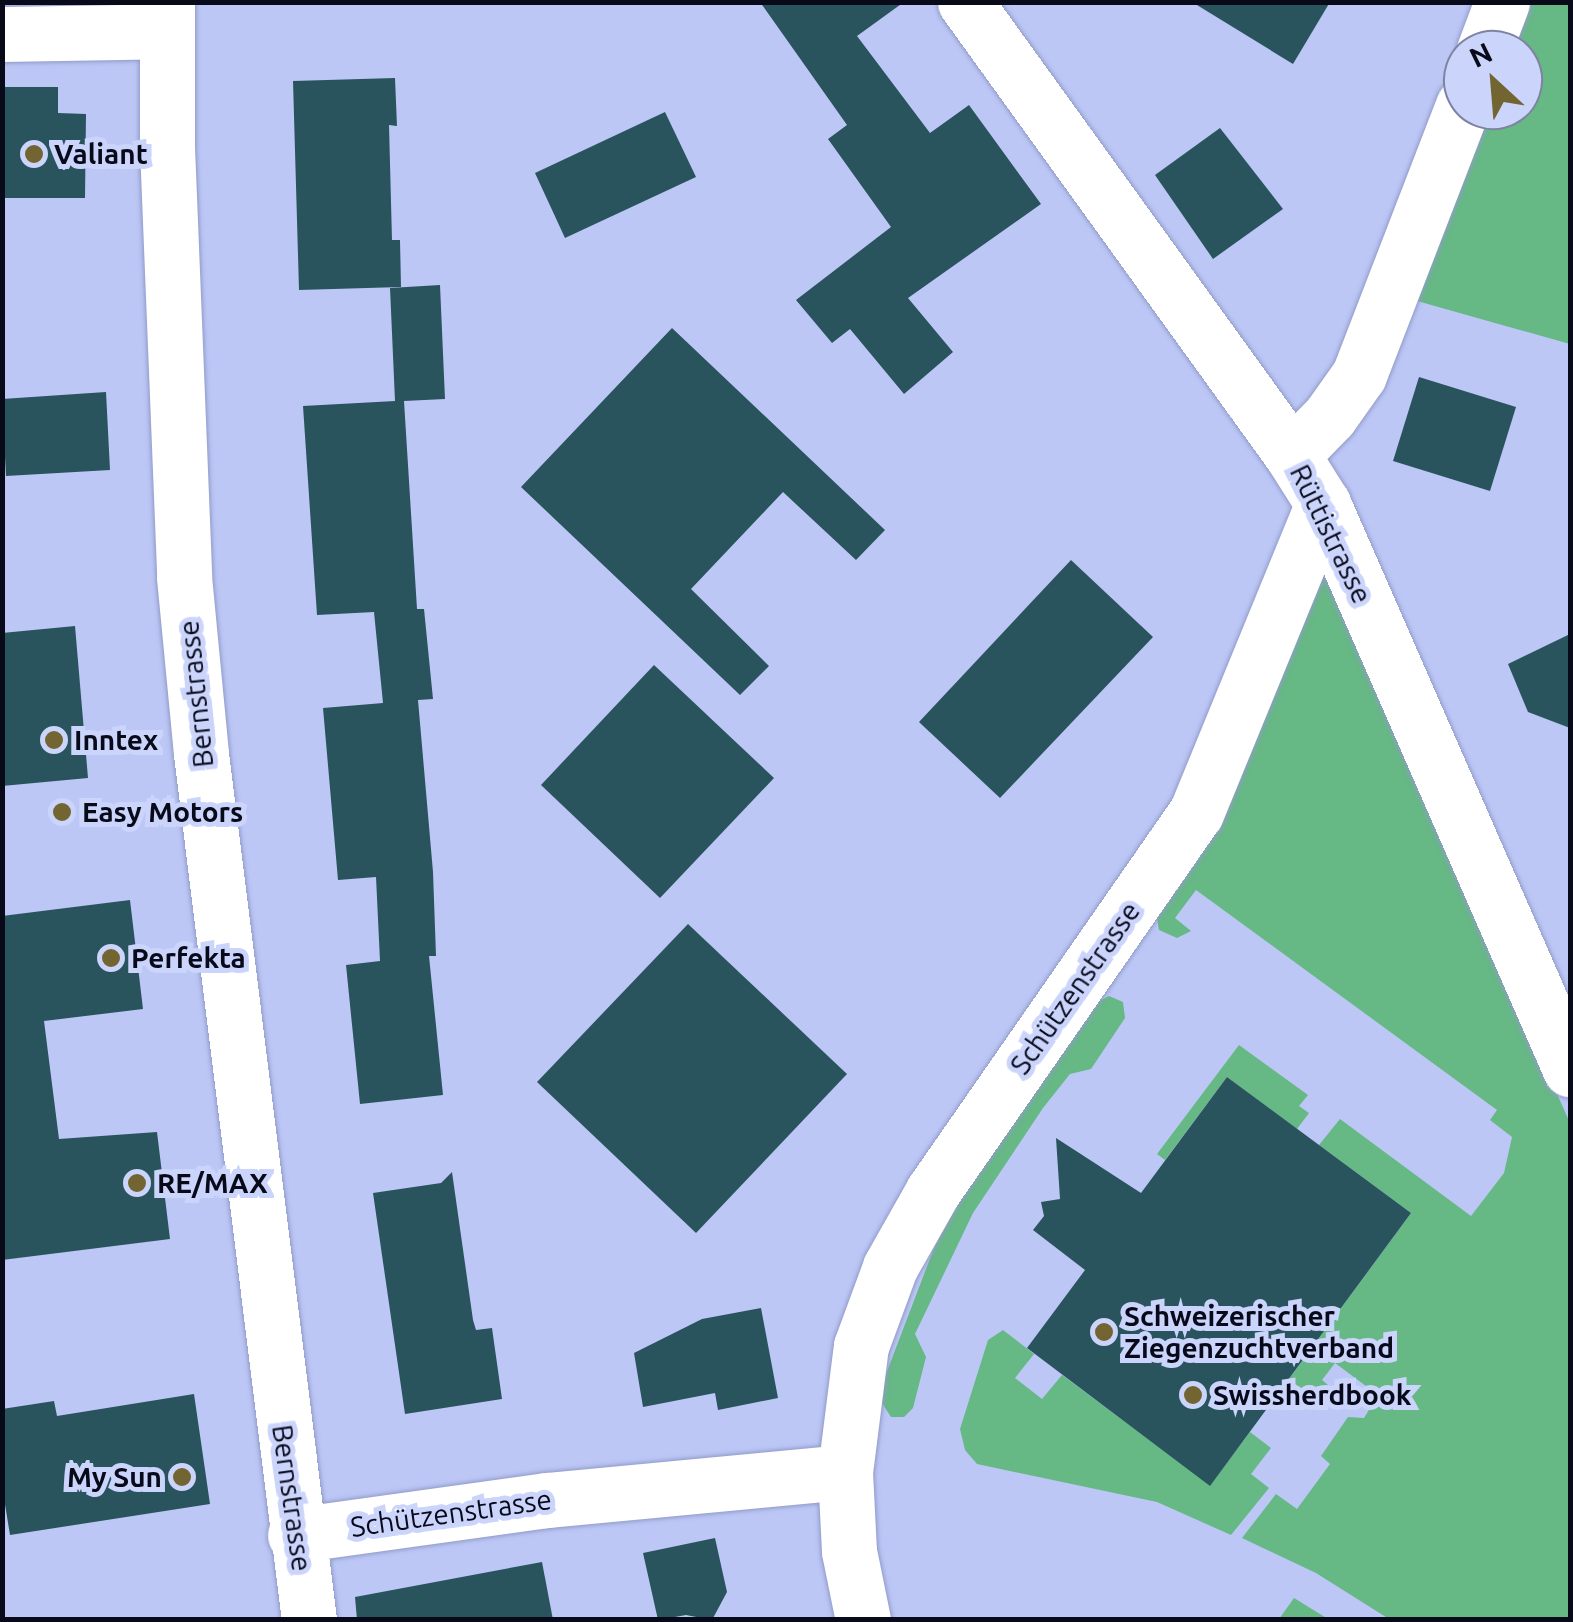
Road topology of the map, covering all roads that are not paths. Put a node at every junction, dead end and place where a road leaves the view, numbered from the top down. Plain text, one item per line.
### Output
1 (966, 2) edge
2 (1502, 2) edge
3 (167, 17) edge
4 (1492, 30) edge
5 (2, 34) edge
6 (1454, 130) edge
7 (1292, 455) junction
8 (1322, 504) junction
9 (1570, 1069) edge
10 (846, 1472) junction
11 (295, 1534) junction
12 (310, 1620) edge
13 (862, 1620) edge

1 - 7 street, Rüttistrasse
2 - 4 street
3 - 5 street
3 - 11 street, Bernstrasse
6 - 7 street
7 - 8 street, Rüttistrasse
8 - 9 street, Rüttistrasse
8 - 10 street, Schützenstrasse
10 - 11 street, Schützenstrasse
10 - 13 street, Schützenstrasse
11 - 12 street, Bernstrasse

